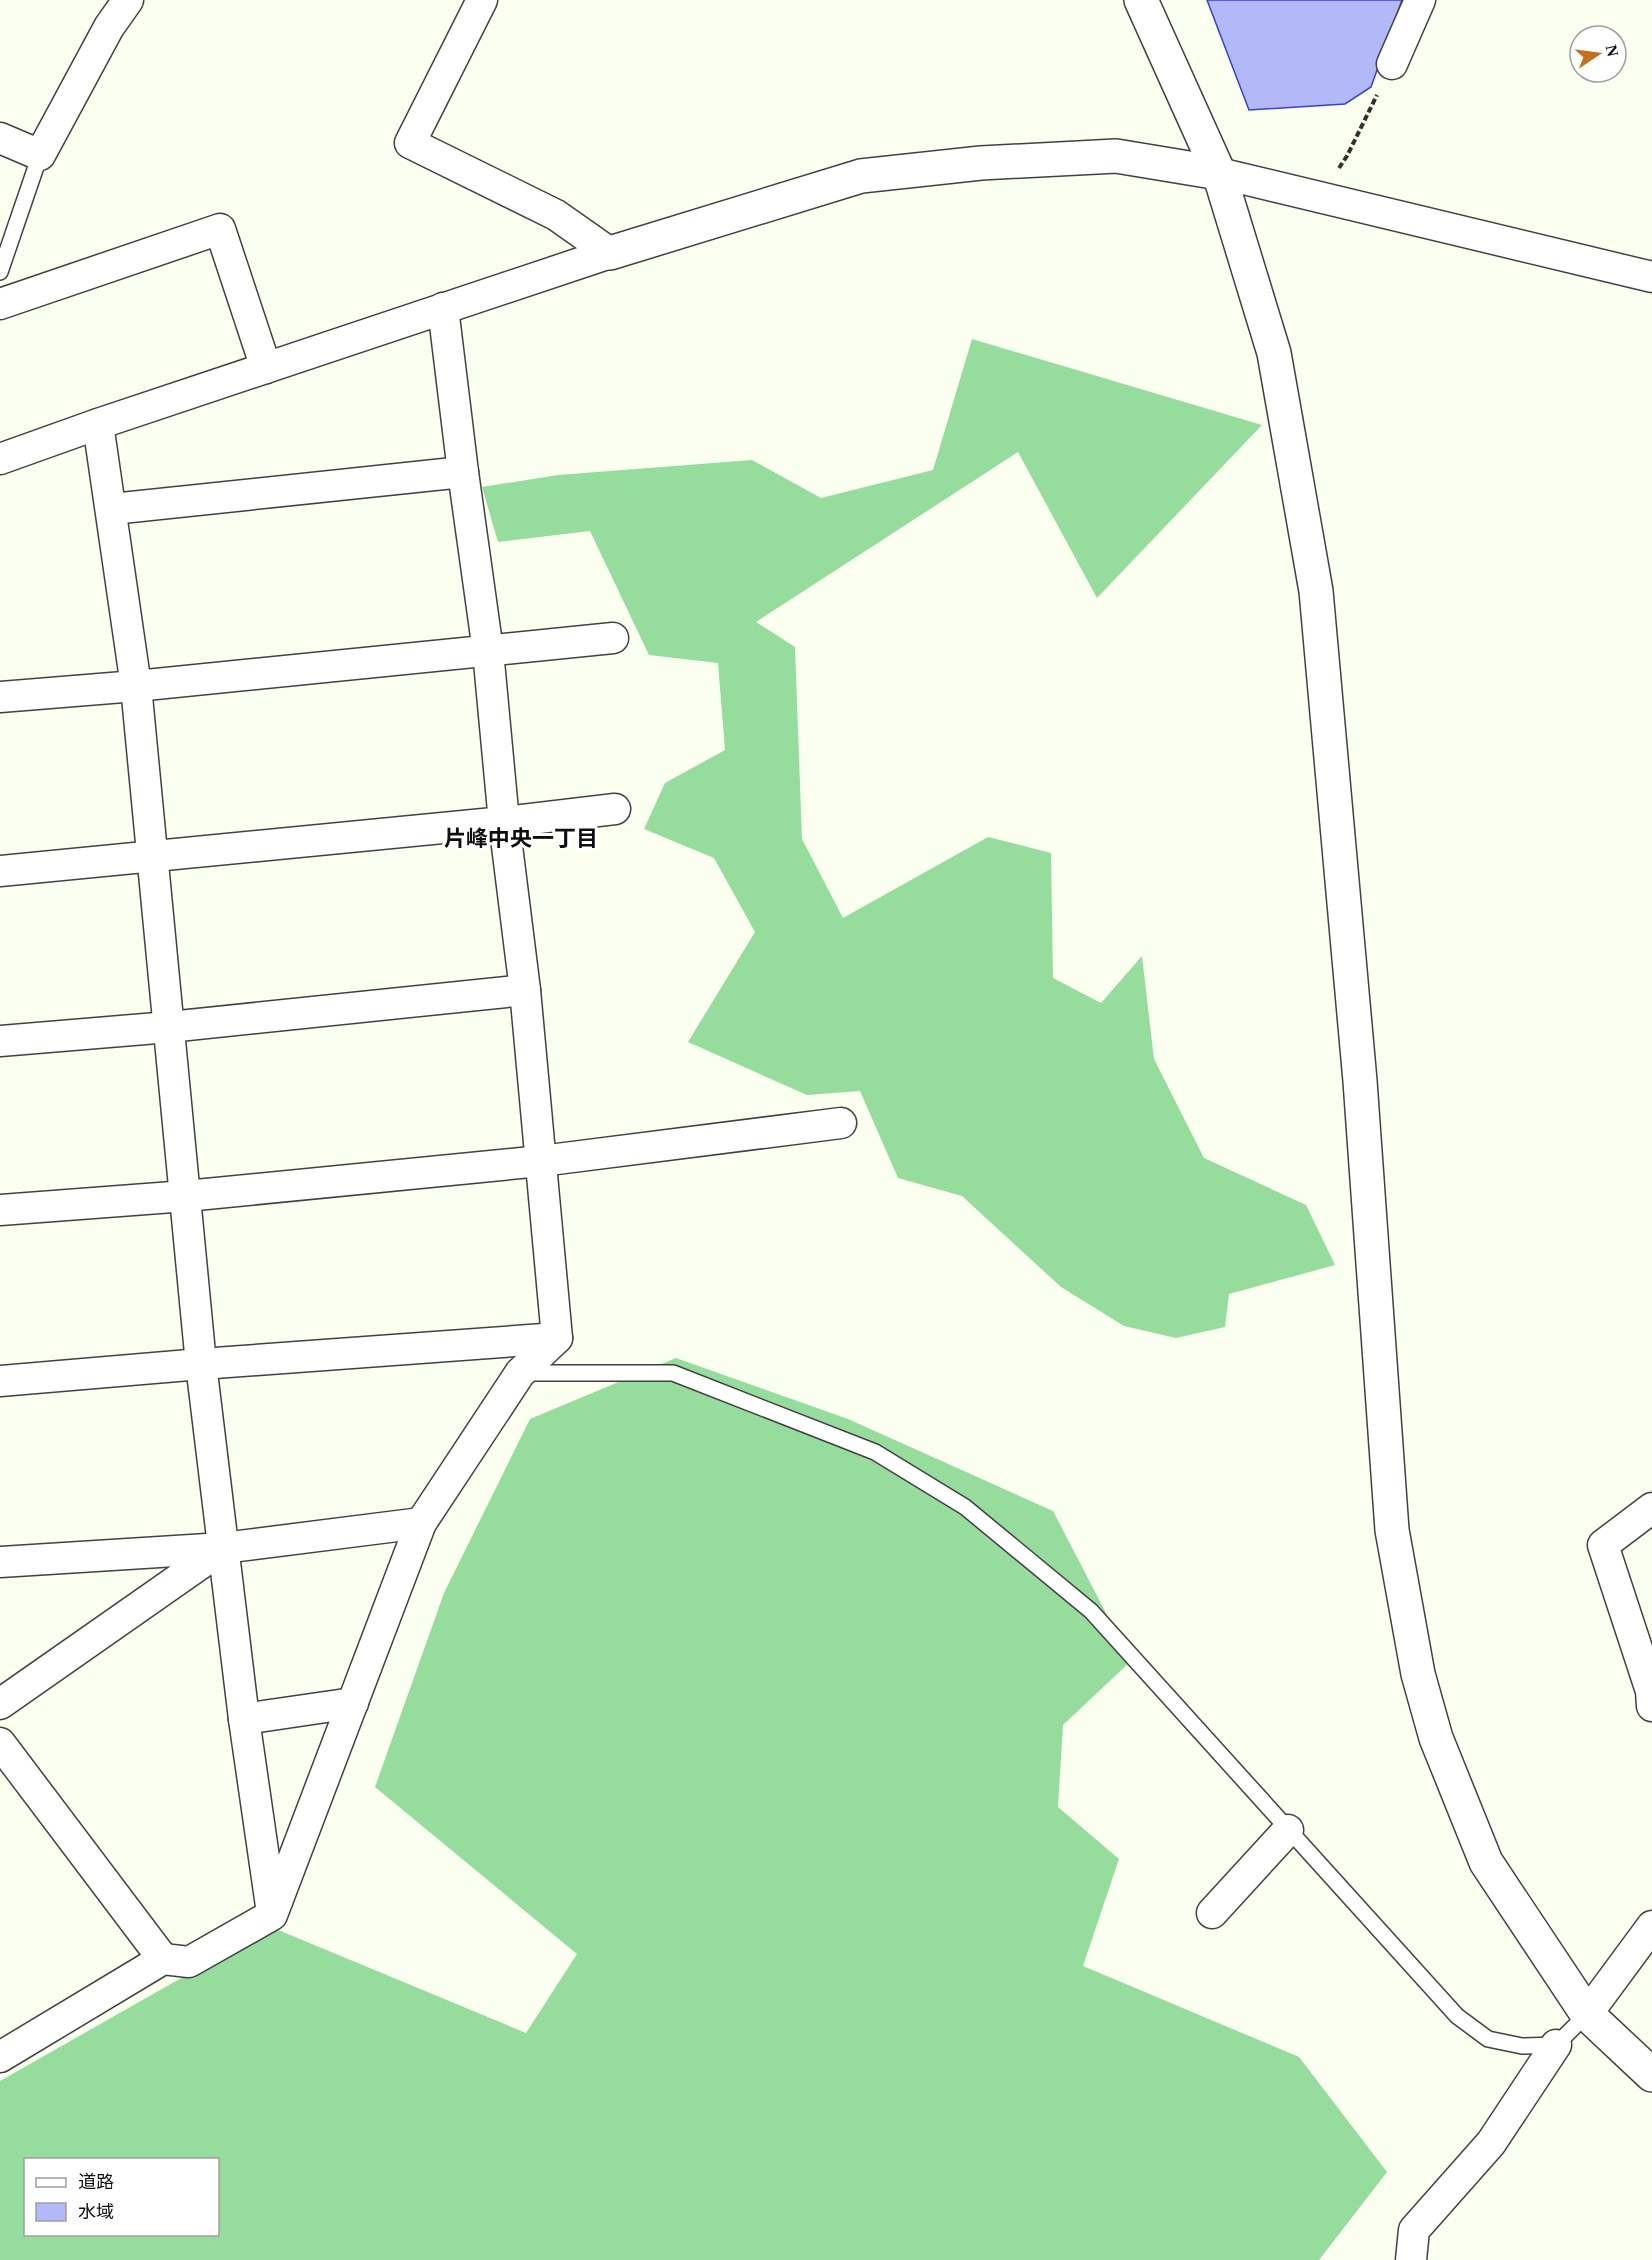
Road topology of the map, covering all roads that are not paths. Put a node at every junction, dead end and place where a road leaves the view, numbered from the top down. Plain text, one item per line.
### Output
1 (127, 0) edge
2 (482, 0) edge
3 (1141, 0) edge
4 (1420, 0) edge
5 (1392, 64) road end
6 (0, 138) edge
7 (40, 155) junction
8 (1220, 172) junction
9 (610, 253) junction
10 (0, 272) edge
11 (1652, 277) edge
12 (0, 304) edge
13 (443, 308) junction
14 (266, 368) junction
15 (98, 424) junction
16 (0, 459) edge
17 (463, 472) junction
18 (112, 509) junction
19 (613, 638) dead end
20 (488, 651) junction
21 (136, 686) junction
22 (0, 697) edge
23 (615, 809) dead end
24 (504, 822) junction
25 (152, 856) junction
26 (0, 871) edge
27 (525, 990) junction
28 (169, 1027) junction
29 (0, 1041) edge
30 (841, 1123) dead end
31 (541, 1161) junction
32 (186, 1196) junction
33 (0, 1210) edge
34 (557, 1338) junction
35 (201, 1364) junction
36 (520, 1373) junction
37 (0, 1381) edge
38 (1652, 1508) edge
39 (421, 1523) junction
40 (223, 1548) junction
41 (0, 1562) edge
42 (353, 1703) junction
43 (0, 1704) edge
44 (1652, 1706) edge
45 (244, 1719) junction
46 (0, 1743) edge
47 (1288, 1830) junction
48 (1212, 1913) dead end
49 (272, 1915) junction
50 (1652, 1926) edge
51 (164, 1959) junction
52 (1587, 2014) junction
53 (1556, 2044) junction
54 (0, 2057) edge
55 (1652, 2074) edge
56 (1411, 2260) edge

1 - 7 street
2 - 9 street
3 - 8 street
4 - 5 street
6 - 7 street
7 - 10 lane
8 - 9 street
8 - 11 street
8 - 52 street
9 - 13 street
12 - 14 street
13 - 14 street
13 - 17 street
14 - 15 street
15 - 16 street
15 - 18 street
17 - 18 street
17 - 20 street
18 - 21 street
19 - 20 street
20 - 21 street
20 - 24 street
21 - 22 street
21 - 25 street
23 - 24 street
24 - 25 street
24 - 27 street
25 - 26 street
25 - 28 street
27 - 28 street
27 - 31 street
28 - 29 street
28 - 32 street
30 - 31 street
31 - 32 street
31 - 34 street
32 - 33 street
32 - 35 street
34 - 35 street
34 - 36 street
35 - 37 street
35 - 40 street
36 - 39 street
36 - 47 lane
38 - 44 street
39 - 40 street
39 - 42 street
40 - 41 street
40 - 43 street
40 - 45 street
42 - 45 street
42 - 49 street
45 - 49 street
46 - 51 street
47 - 48 street
47 - 53 lane
49 - 51 street
50 - 52 street
51 - 54 street
52 - 53 lane
52 - 55 street
53 - 56 street

